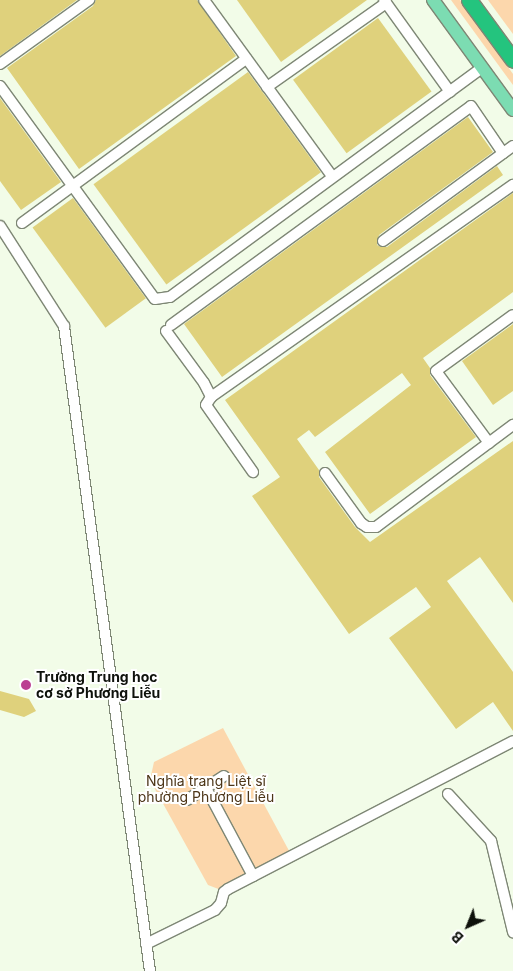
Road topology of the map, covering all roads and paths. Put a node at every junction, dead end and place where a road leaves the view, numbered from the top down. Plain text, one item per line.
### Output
1 (89, 0) edge
2 (204, 0) edge
3 (433, 0) edge
4 (469, 0) edge
5 (385, 1) edge
6 (246, 58) junction
7 (513, 60) edge
8 (0, 64) edge
9 (482, 68) junction
10 (0, 86) edge
11 (267, 87) junction
12 (450, 92) junction
13 (513, 110) edge
14 (513, 146) edge
15 (503, 153) junction
16 (332, 176) junction
17 (513, 185) edge
18 (72, 186) junction
19 (22, 223) dead end
20 (0, 226) edge
21 (383, 241) dead end
22 (513, 315) edge
23 (211, 397) junction
24 (513, 425) edge
25 (489, 443) junction
26 (253, 472) dead end
27 (325, 473) dead end
28 (513, 741) edge
29 (224, 776) dead end
30 (206, 788) junction
31 (448, 794) dead end
32 (186, 800) dead end
33 (253, 876) junction
34 (513, 932) edge
35 (146, 944) junction
36 (150, 971) edge

1 - 8 street
2 - 6 street
3 - 9 main road
4 - 7 highway
5 - 11 street
5 - 12 street
6 - 11 street
6 - 18 street
9 - 12 street
9 - 13 main road
10 - 18 street
11 - 16 street
12 - 16 street
14 - 15 street
15 - 21 street
15 - 23 street
16 - 18 street
17 - 23 street
18 - 19 street
20 - 35 street
22 - 25 street
23 - 26 street
24 - 25 street
25 - 27 street
28 - 33 street
29 - 30 street
30 - 32 street
30 - 33 street
31 - 34 street
33 - 35 street
35 - 36 street

